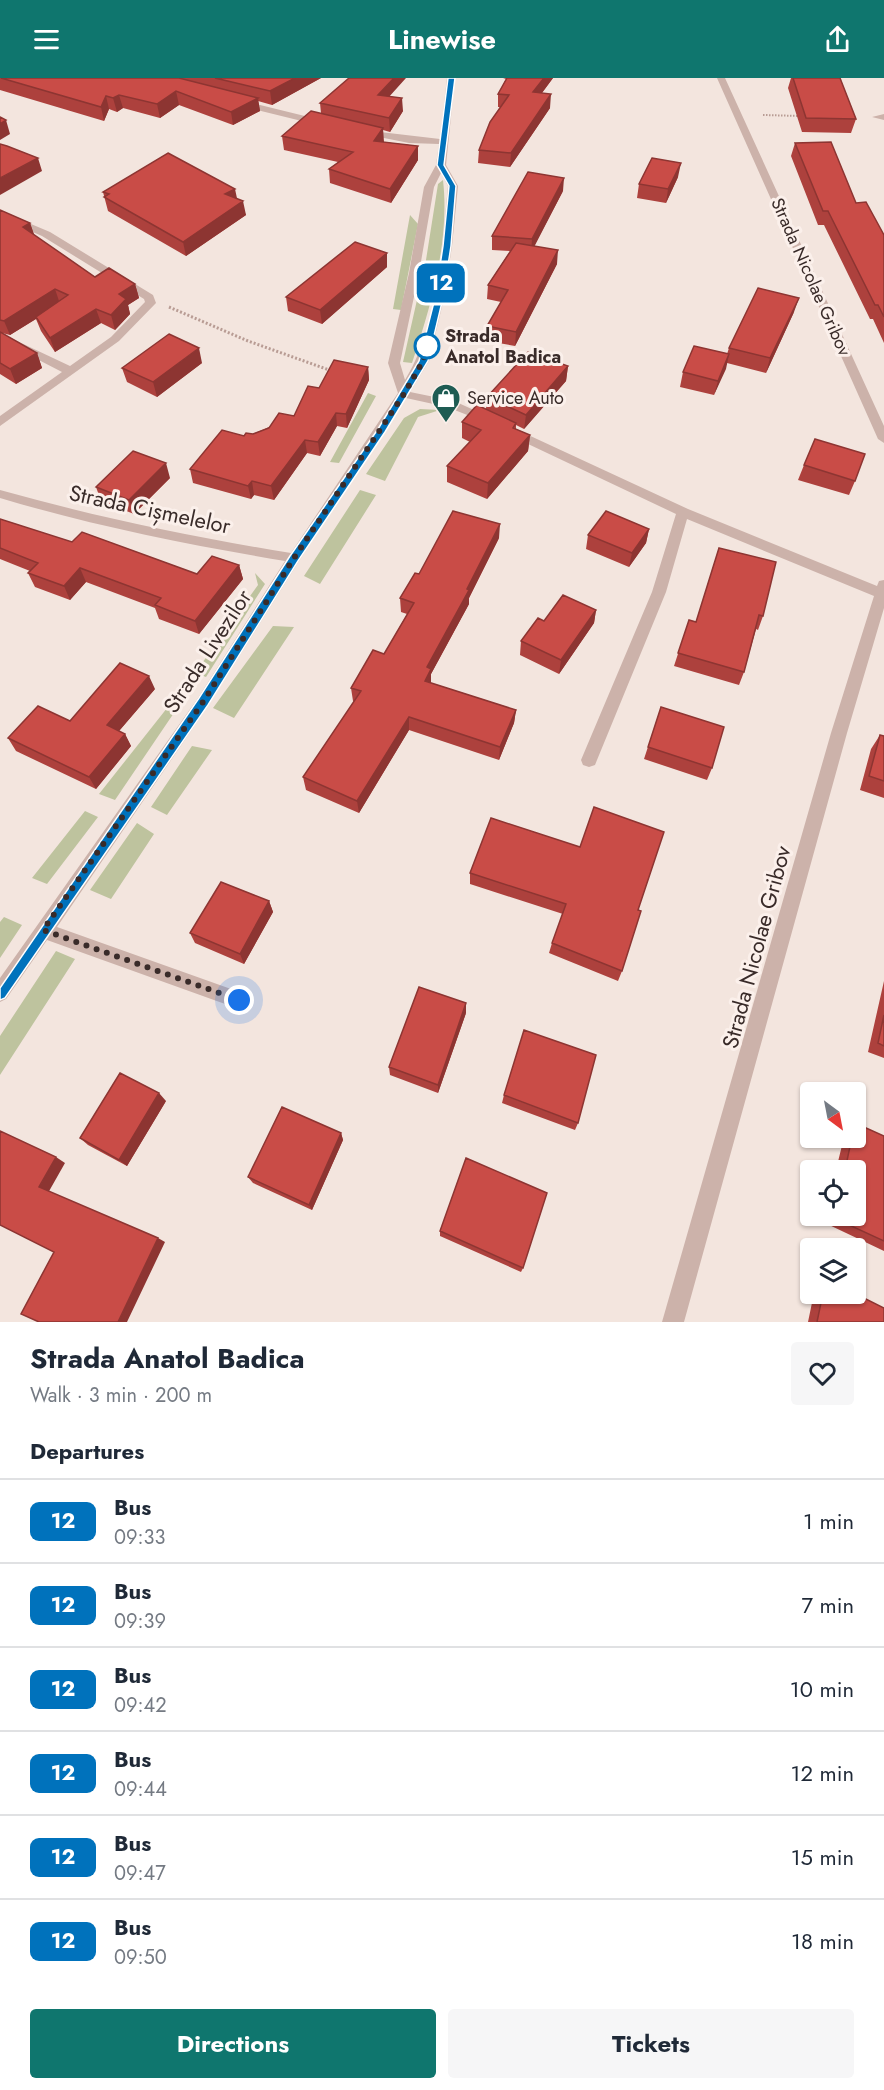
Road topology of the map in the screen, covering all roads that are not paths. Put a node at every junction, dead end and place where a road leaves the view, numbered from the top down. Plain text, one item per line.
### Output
1 (451, 78) edge
2 (721, 78) edge
3 (233, 101) edge
4 (335, 127) edge
5 (357, 131) edge
6 (443, 142) junction
7 (441, 165) junction
8 (0, 214) edge
9 (0, 336) edge
10 (69, 371) junction
11 (404, 394) junction
12 (0, 422) edge
13 (884, 439) edge
14 (0, 494) edge
15 (683, 512) junction
16 (294, 558) junction
17 (883, 592) edge
18 (589, 760) dead end
19 (43, 930) junction
20 (0, 993) edge
21 (239, 1000) dead end
22 (673, 1322) edge

1 - 6 street, Strada Livezilor
2 - 13 street, Strada Nicolae Gribov
3 - 4 street
5 - 6 street
6 - 7 street, Strada Livezilor
7 - 11 street, Strada Livezilor
7 - 11 street, Strada Livezilor
8 - 10 street
9 - 10 street
10 - 12 street
11 - 15 street
11 - 16 street, Strada Livezilor
14 - 16 street, Strada Cișmelelor
15 - 17 street
15 - 18 street
16 - 19 street, Strada Livezilor
17 - 22 street, Strada Nicolae Gribov
19 - 20 street, Strada Livezilor
19 - 21 street

